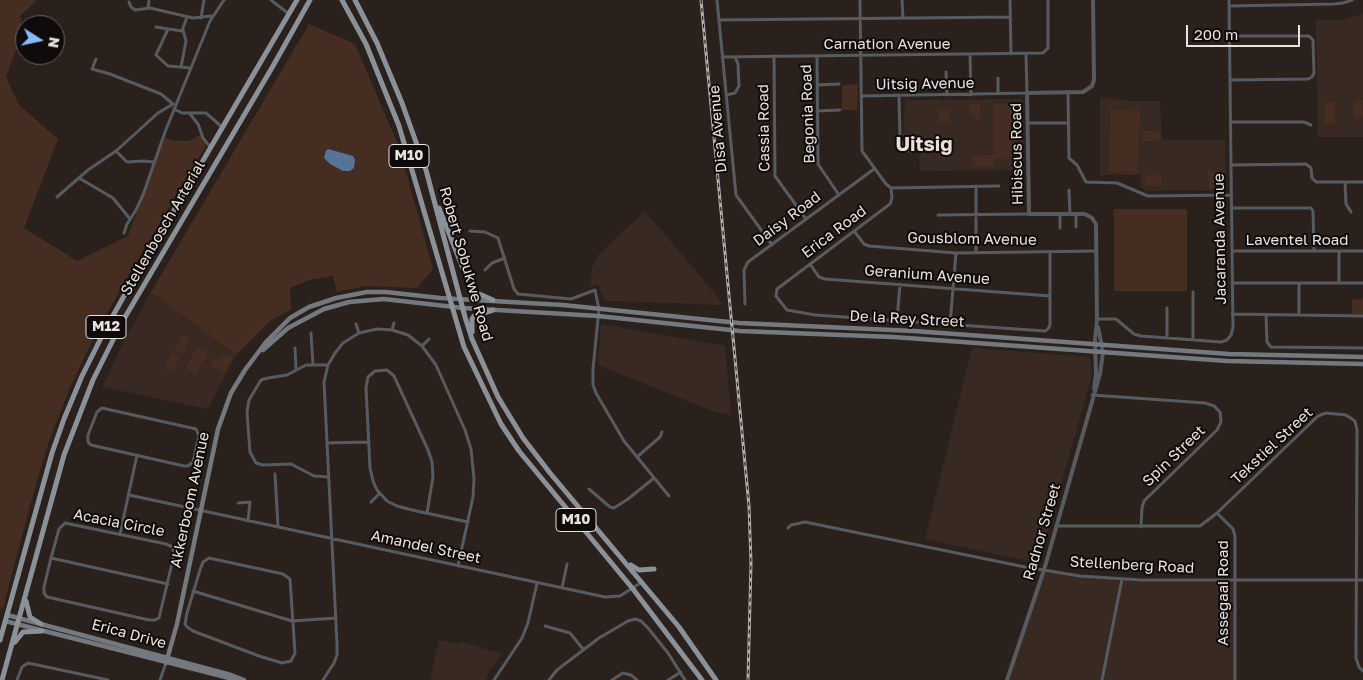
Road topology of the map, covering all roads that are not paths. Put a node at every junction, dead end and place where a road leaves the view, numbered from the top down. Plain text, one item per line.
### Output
1 (149, 0) edge
2 (204, 0) edge
3 (224, 0) edge
4 (271, 0) edge
5 (297, 0) edge
6 (310, 0) edge
7 (342, 0) edge
8 (355, 0) edge
9 (717, 0) edge
10 (860, 0) edge
11 (902, 0) edge
12 (1010, 0) edge
13 (1048, 0) edge
14 (1093, 0) edge
15 (1229, 0) edge
16 (1352, 0) edge
17 (129, 2) dead end
18 (1289, 2) edge
19 (1229, 6) junction
20 (148, 8) junction
21 (289, 14) junction
22 (212, 16) junction
23 (187, 17) junction
24 (1010, 17) junction
25 (201, 18) junction
26 (860, 18) junction
27 (903, 18) junction
28 (719, 20) junction
29 (156, 27) dead end
30 (168, 29) junction
31 (184, 30) junction
32 (1230, 36) junction
33 (970, 54) junction
34 (1010, 54) junction
35 (1026, 54) junction
36 (861, 55) junction
37 (774, 56) junction
38 (817, 56) junction
39 (722, 57) junction
40 (735, 57) junction
41 (96, 59) dead end
42 (181, 67) junction
43 (191, 68) junction
44 (946, 72) dead end
45 (998, 78) dead end
46 (1230, 80) junction
47 (817, 84) junction
48 (839, 84) dead end
49 (1068, 92) junction
50 (1027, 94) junction
51 (726, 95) junction
52 (946, 95) junction
53 (970, 95) junction
54 (998, 95) junction
55 (861, 96) junction
56 (899, 96) junction
57 (174, 107) junction
58 (817, 110) junction
59 (840, 110) dead end
60 (190, 113) junction
61 (1230, 122) junction
62 (1028, 123) junction
63 (1068, 123) junction
64 (1311, 125) dead end
65 (223, 128) junction
66 (211, 148) junction
67 (116, 151) junction
68 (912, 152) dead end
69 (153, 162) junction
70 (1231, 165) junction
71 (874, 169) junction
72 (79, 178) junction
73 (1345, 182) junction
74 (1363, 182) edge
75 (430, 184) junction
76 (976, 186) junction
77 (998, 186) dead end
78 (891, 188) junction
79 (1069, 190) dead end
80 (839, 195) junction
81 (1231, 195) junction
82 (57, 198) dead end
83 (1231, 208) junction
84 (1350, 212) dead end
85 (976, 214) junction
86 (1030, 214) junction
87 (1070, 214) junction
88 (1076, 214) junction
89 (938, 215) dead end
90 (1060, 215) junction
91 (130, 219) junction
92 (806, 219) junction
93 (1076, 227) dead end
94 (1060, 228) dead end
95 (854, 231) junction
96 (470, 232) dead end
97 (124, 233) dead end
98 (772, 245) junction
99 (1096, 251) junction
100 (1232, 251) junction
101 (1314, 251) junction
102 (1339, 251) junction
103 (1363, 251) edge
104 (976, 252) junction
105 (1050, 252) junction
106 (956, 253) junction
107 (505, 258) junction
108 (810, 264) junction
109 (485, 270) dead end
110 (1232, 283) junction
111 (1299, 283) junction
112 (1339, 283) junction
113 (900, 284) junction
114 (1363, 284) edge
115 (953, 288) junction
116 (1192, 292) dead end
117 (1050, 296) junction
118 (451, 298) junction
119 (460, 299) junction
120 (493, 300) junction
121 (745, 304) dead end
122 (453, 308) junction
123 (463, 308) junction
124 (1167, 308) dead end
125 (599, 309) junction
126 (493, 310) junction
127 (1232, 314) junction
128 (1266, 315) junction
129 (1299, 315) junction
130 (598, 316) junction
131 (1363, 316) edge
132 (897, 320) junction
133 (1097, 320) junction
134 (394, 323) dead end
135 (356, 324) dead end
136 (950, 324) junction
137 (392, 330) junction
138 (311, 333) dead end
139 (359, 333) junction
140 (1168, 338) junction
141 (429, 339) dead end
142 (472, 339) junction
143 (1193, 340) junction
144 (1095, 345) junction
145 (1102, 345) junction
146 (422, 346) junction
147 (294, 348) dead end
148 (1363, 348) edge
149 (1095, 352) junction
150 (1103, 352) junction
151 (256, 356) junction
152 (1363, 357) edge
153 (1363, 364) edge
154 (313, 365) junction
155 (328, 365) junction
156 (296, 370) junction
157 (1094, 389) junction
158 (1092, 395) junction
159 (662, 432) dead end
160 (369, 442) junction
161 (327, 443) junction
162 (137, 456) junction
163 (637, 458) junction
164 (275, 474) dead end
165 (329, 477) junction
166 (654, 478) junction
167 (590, 488) dead end
168 (380, 494) junction
169 (128, 495) junction
170 (669, 496) dead end
171 (371, 502) dead end
172 (238, 503) dead end
173 (200, 510) junction
174 (1217, 513) junction
175 (428, 514) junction
176 (248, 521) junction
177 (468, 522) junction
178 (1056, 526) junction
179 (278, 527) junction
180 (1141, 527) junction
181 (788, 528) dead end
182 (120, 534) junction
183 (332, 539) junction
184 (51, 558) junction
185 (624, 560) junction
186 (567, 564) dead end
187 (458, 566) junction
188 (654, 569) dead end
189 (1044, 570) junction
190 (1122, 579) junction
191 (1235, 580) junction
192 (1357, 580) junction
193 (1363, 580) edge
194 (642, 582) junction
195 (537, 583) junction
196 (168, 584) junction
197 (562, 588) junction
198 (633, 589) junction
199 (193, 591) junction
200 (26, 595) junction
201 (6, 618) junction
202 (336, 618) junction
203 (292, 621) junction
204 (18, 622) junction
205 (41, 624) junction
206 (544, 626) dead end
207 (42, 631) junction
208 (0, 640) edge
209 (583, 649) junction
210 (10, 651) junction
211 (167, 660) junction
212 (1363, 671) edge
213 (681, 672) junction
214 (2, 680) edge
215 (17, 680) edge
216 (108, 680) edge
217 (160, 680) edge
218 (237, 680) edge
219 (244, 680) edge
220 (323, 680) edge
221 (494, 680) edge
222 (550, 680) edge
223 (612, 680) edge
224 (637, 680) edge
225 (668, 680) edge
226 (686, 680) edge
227 (702, 680) edge
228 (716, 680) edge
229 (1007, 680) edge
230 (1102, 680) edge
231 (1235, 680) edge

1 - 20 street
2 - 25 street
3 - 22 street
4 - 21 street
5 - 21 main road, Stellenbosch Arterial / M12
6 - 200 main road, Stellenbosch Arterial / M12
7 - 118 main road, Robert Sobukwe Road / M10
8 - 75 main road, Robert Sobukwe Road / M10
9 - 28 street, Disa Avenue
10 - 26 street
11 - 27 street
12 - 24 street
13 - 35 street, Carnation Avenue
14 - 49 street, Uitsig Avenue
15 - 19 street, Jacaranda Avenue
16 - 18 street
17 - 20 street
18 - 19 street
19 - 32 street, Jacaranda Avenue
20 - 23 street
21 - 65 main road, Stellenbosch Arterial / M12
22 - 25 street
22 - 43 street
23 - 25 street
23 - 31 street
24 - 27 street
24 - 34 street
26 - 27 street
26 - 28 street
26 - 36 street
28 - 39 street, Disa Avenue
29 - 30 street
30 - 31 street
30 - 42 street
31 - 42 street
32 - 46 street, Jacaranda Avenue
32 - 46 street
33 - 34 street, Carnation Avenue
33 - 36 street, Carnation Avenue
33 - 53 street
34 - 35 street, Carnation Avenue
35 - 50 street
36 - 38 street, Carnation Avenue
36 - 55 street
37 - 38 street, Carnation Avenue
37 - 40 street, Carnation Avenue
37 - 92 street, Cassia Road
38 - 47 street, Begonia Road
39 - 40 street, Carnation Avenue
39 - 51 street, Disa Avenue
40 - 51 street
41 - 57 street
42 - 43 street
43 - 57 street
44 - 52 street
45 - 54 street
46 - 61 street, Jacaranda Avenue
47 - 48 street
47 - 58 street, Begonia Road
49 - 50 street, Uitsig Avenue
49 - 63 street
50 - 54 street, Uitsig Avenue
50 - 62 street, Hibiscus Road
51 - 98 street, Disa Avenue
52 - 53 street, Uitsig Avenue
52 - 56 street, Uitsig Avenue
53 - 54 street, Uitsig Avenue
55 - 56 street, Uitsig Avenue
55 - 71 street, Uitsig Avenue
56 - 68 street
57 - 60 street
57 - 67 street
57 - 69 street
58 - 59 street
58 - 80 street, Begonia Road
60 - 65 street
60 - 66 street
61 - 64 street
61 - 70 street, Jacaranda Avenue
62 - 63 street
62 - 86 street, Hibiscus Road
63 - 81 street
65 - 66 main road, Stellenbosch Arterial / M12
66 - 201 main road, Stellenbosch Arterial / M12
67 - 69 street
67 - 72 street
69 - 91 street
70 - 73 street
70 - 81 street, Jacaranda Avenue
71 - 78 street, Uitsig Avenue
71 - 80 street, Daisy Road
72 - 82 street
72 - 91 street
73 - 74 street
73 - 84 street
75 - 119 main road, Robert Sobukwe Road / M10
75 - 120 main road
76 - 77 street
76 - 78 street
76 - 85 street
78 - 95 street, Erica Road
79 - 87 street
80 - 92 street, Daisy Road
81 - 83 street, Jacaranda Avenue
83 - 100 street, Jacaranda Avenue
83 - 101 street
85 - 86 street
85 - 89 street
85 - 104 street
86 - 90 street
87 - 88 street
87 - 90 street
88 - 93 street
88 - 99 street
90 - 94 street
91 - 97 street
92 - 98 street, Daisy Road
95 - 106 street, Gousblom Avenue
95 - 108 street, Erica Road
96 - 107 street
98 - 121 street, Daisy Road
99 - 105 street, Gousblom Avenue
99 - 133 street
100 - 101 street, Laventel Road
100 - 110 street, Jacaranda Avenue
101 - 102 street, Laventel Road
102 - 103 street, Laventel Road
102 - 112 street
104 - 105 street, Gousblom Avenue
104 - 106 street, Gousblom Avenue
105 - 117 street
106 - 115 street
107 - 109 street
107 - 125 street
108 - 113 street, Geranium Avenue
108 - 132 street, Erica Road
110 - 111 street
110 - 127 street, Jacaranda Avenue
111 - 112 street
111 - 129 street
112 - 114 street
113 - 115 street, Geranium Avenue
113 - 132 street
115 - 117 street, Geranium Avenue
115 - 136 street
116 - 143 street
117 - 136 street
118 - 119 main road, De la Rey Street
118 - 122 main road, Robert Sobukwe Road / M10
118 - 151 main road, Akkerboom Avenue
119 - 120 main road, De la Rey Street
119 - 123 main road, Robert Sobukwe Road / M10
120 - 125 main road, De la Rey Street
122 - 123 main road, De la Rey Street
122 - 151 main road, Akkerboom Avenue
122 - 198 main road, Robert Sobukwe Road / M10
123 - 126 main road, De la Rey Street
123 - 142 main road, Robert Sobukwe Road / M10
124 - 140 street
125 - 130 street
125 - 144 main road, De la Rey Street
126 - 130 main road, De la Rey Street
126 - 142 main road
127 - 128 street
127 - 143 street, Jacaranda Avenue
128 - 129 street
128 - 148 street
129 - 131 street
130 - 149 main road, De la Rey Street
130 - 163 street
132 - 136 street
133 - 140 street, Jacaranda Avenue
133 - 144 street
133 - 145 street
134 - 137 street
135 - 139 street
137 - 139 street
137 - 146 street
138 - 154 street
139 - 155 street
140 - 143 street, Jacaranda Avenue
141 - 146 street
142 - 185 main road, Robert Sobukwe Road / M10
144 - 145 main road, De la Rey Street
144 - 149 street, Radnor Street
145 - 150 street, Radnor Street
145 - 152 main road, De la Rey Street
146 - 177 street
147 - 156 street
149 - 150 main road, De la Rey Street
149 - 157 street, Radnor Street
150 - 153 main road, De la Rey Street
150 - 157 street, Radnor Street
151 - 173 main road, Akkerboom Avenue
154 - 155 street
154 - 156 street
155 - 161 street
156 - 165 street
157 - 158 street, Radnor Street
158 - 178 street, Radnor Street
158 - 180 street, Spin Street
159 - 163 street
160 - 161 street
160 - 168 street
160 - 175 street
161 - 165 street
162 - 162 street
162 - 169 street
163 - 166 street
164 - 179 street
165 - 183 street
166 - 167 street
166 - 170 street
168 - 171 street
168 - 175 street
169 - 173 street, Amandel Street
169 - 182 street
172 - 176 street
173 - 176 street, Amandel Street
173 - 211 main road, Akkerboom Avenue
174 - 180 street, Tekstiel Street
174 - 191 street, Assegaai Road
174 - 192 street, Tekstiel Street
175 - 177 street
176 - 179 street, Amandel Street
177 - 187 street
178 - 180 street, Tekstiel Street
178 - 189 street, Radnor Street
179 - 183 street, Amandel Street
181 - 189 street, Stellenberg Road
182 - 184 street, Acacia Circle
182 - 196 street, Acacia Circle
183 - 187 street, Amandel Street
183 - 202 street
184 - 196 street
184 - 196 street, Acacia Circle
185 - 188 main road
185 - 194 main road, Robert Sobukwe Road / M10
186 - 197 street
187 - 195 street, Amandel Street
189 - 190 street, Stellenberg Road
189 - 229 street, Radnor Street
190 - 191 street, Stellenberg Road
190 - 230 street
191 - 192 street, Stellenberg Road
191 - 231 street, Assegaai Road
192 - 193 street, Stellenberg Road
192 - 212 street
194 - 198 street, Amandel Street
194 - 228 main road, Robert Sobukwe Road / M10
195 - 197 street, Amandel Street
195 - 221 street
197 - 198 street, Amandel Street
198 - 227 main road, Robert Sobukwe Road / M10
199 - 203 street
199 - 203 street
199 - 203 street
200 - 204 main road, Stellenbosch Arterial / M12
200 - 205 main road
201 - 204 main road, Erica Drive
201 - 208 main road, Stellenbosch Arterial / M12
202 - 203 street
202 - 220 street
204 - 205 main road, Erica Drive
204 - 207 main road, Erica Drive
204 - 210 main road, Stellenbosch Arterial / M12
205 - 211 main road, Erica Drive
206 - 209 street
207 - 210 main road
207 - 211 main road, Erica Drive
209 - 213 street
209 - 222 street
210 - 214 main road, Stellenbosch Arterial / M12
211 - 217 street
211 - 218 main road, Erica Drive
211 - 219 main road, Erica Drive
213 - 225 street
213 - 226 street
215 - 216 street
223 - 224 street

